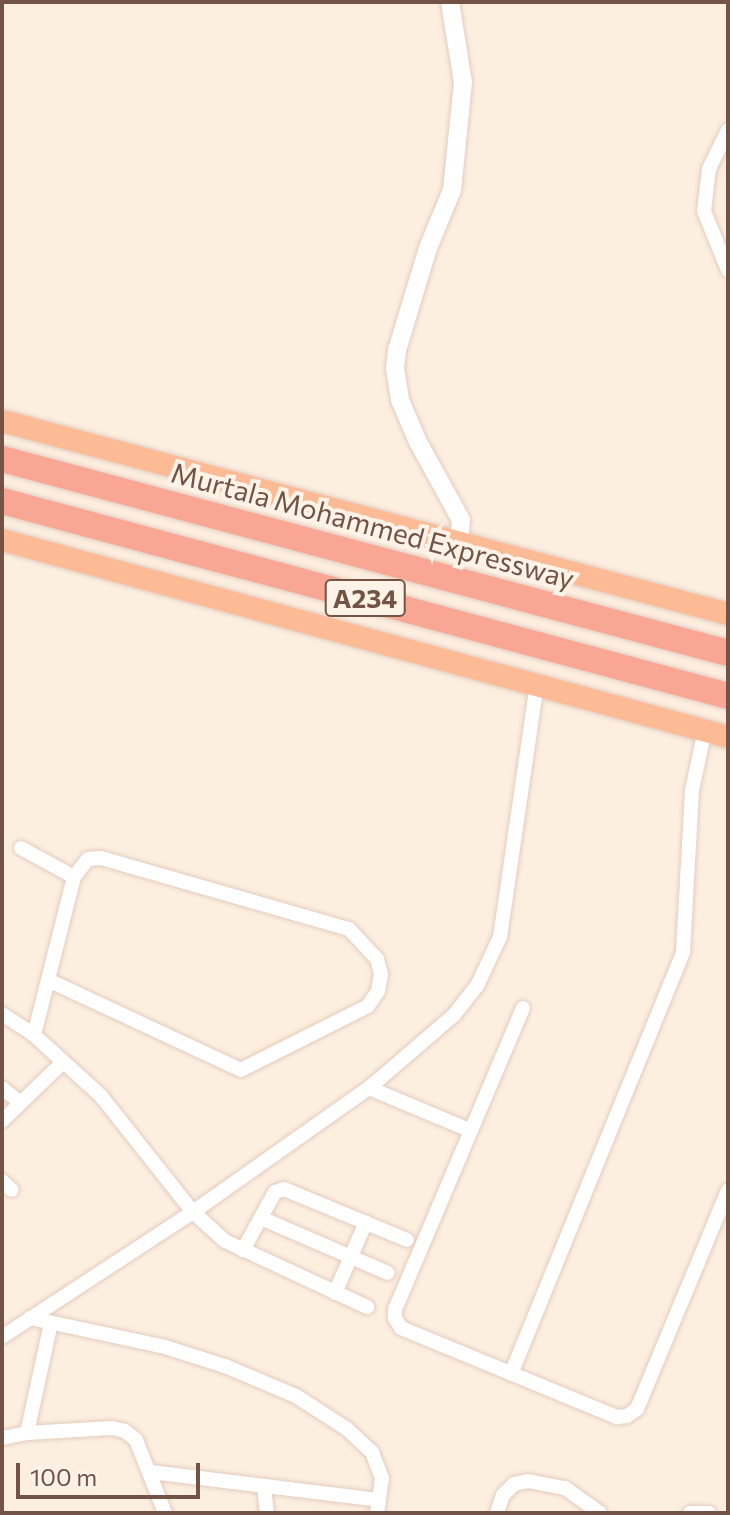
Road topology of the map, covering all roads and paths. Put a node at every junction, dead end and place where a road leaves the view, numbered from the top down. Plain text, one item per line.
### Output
1 (450, 2) edge
2 (728, 130) edge
3 (728, 270) edge
4 (2, 421) edge
5 (2, 459) edge
6 (2, 501) edge
7 (2, 540) edge
8 (459, 543) junction
9 (728, 614) edge
10 (728, 653) edge
11 (537, 684) junction
12 (728, 696) edge
13 (705, 730) junction
14 (728, 737) edge
15 (21, 848) dead end
16 (74, 877) junction
17 (50, 981) junction
18 (523, 1008) dead end
19 (2, 1014) edge
20 (34, 1035) junction
21 (63, 1062) junction
22 (2, 1088) edge
23 (369, 1088) junction
24 (19, 1102) junction
25 (2, 1121) edge
26 (469, 1130) junction
27 (728, 1190) edge
28 (193, 1212) junction
29 (261, 1218) junction
30 (366, 1222) junction
31 (407, 1240) dead end
32 (243, 1250) junction
33 (350, 1256) junction
34 (388, 1273) dead end
35 (335, 1293) junction
36 (367, 1307) dead end
37 (30, 1318) junction
38 (51, 1323) junction
39 (2, 1337) edge
40 (511, 1374) junction
41 (27, 1433) junction
42 (2, 1438) edge
43 (151, 1472) junction
44 (264, 1486) junction
45 (377, 1507) edge
46 (165, 1513) edge
47 (267, 1513) edge
48 (497, 1513) edge
49 (600, 1513) edge
50 (690, 1513) edge
51 (709, 1513) edge

1 - 8 street
2 - 3 street
4 - 8 highway, Murtala Mohammed Expressway
5 - 10 highway, Murtala Mohammed Expressway / A234
6 - 12 highway, A234
7 - 11 highway
8 - 9 highway, Murtala Mohammed Expressway
11 - 13 highway
11 - 23 street
13 - 14 highway
13 - 40 street
15 - 16 street
16 - 17 street
16 - 17 street
17 - 20 street
18 - 26 street
19 - 20 street
20 - 21 street
21 - 24 street
21 - 28 street
22 - 24 street
23 - 26 street
23 - 28 street
24 - 25 street
26 - 40 street
27 - 40 street
28 - 32 street
28 - 37 street
29 - 30 street
29 - 32 street
29 - 33 street
30 - 31 street
30 - 33 street
32 - 35 street
33 - 34 street
33 - 35 street
35 - 36 street
37 - 38 street
37 - 39 street
38 - 41 street
38 - 45 street
41 - 42 street
41 - 43 street
43 - 44 street
43 - 46 street
44 - 45 street
44 - 47 street
48 - 49 street
50 - 51 street

